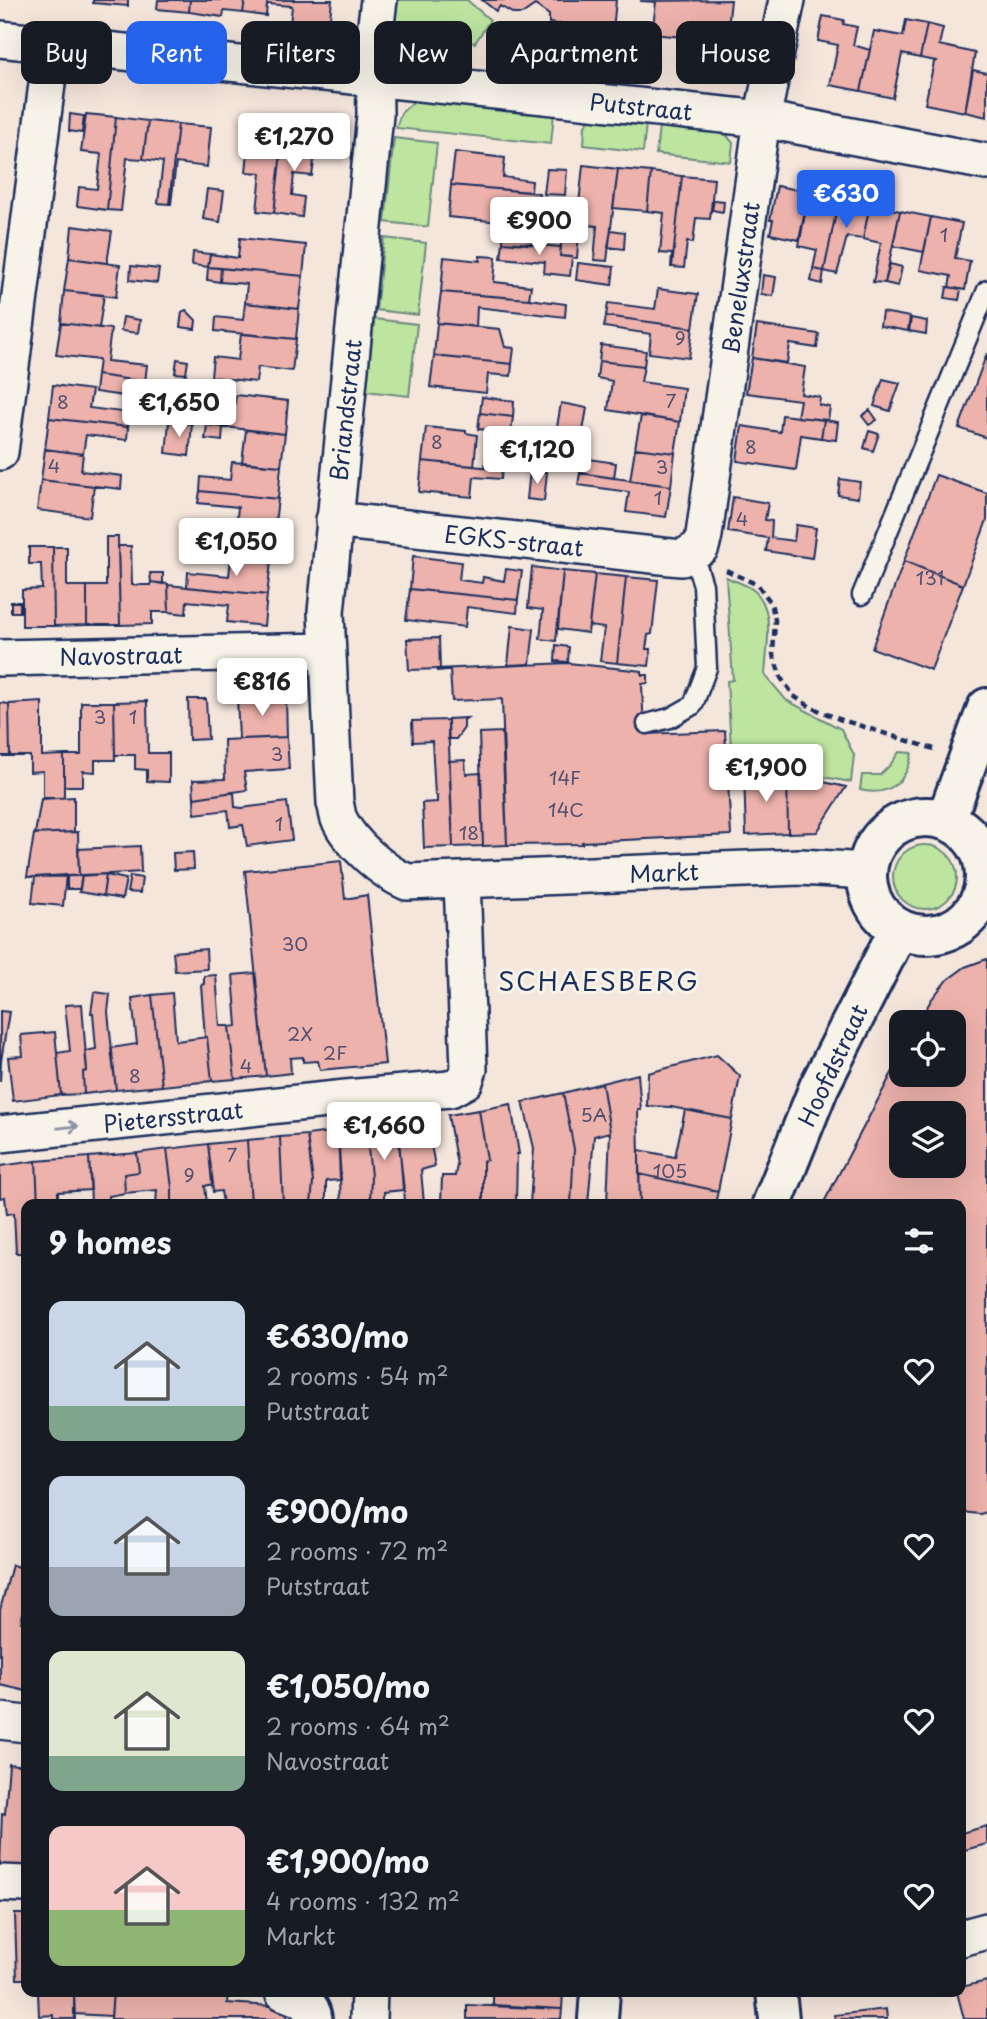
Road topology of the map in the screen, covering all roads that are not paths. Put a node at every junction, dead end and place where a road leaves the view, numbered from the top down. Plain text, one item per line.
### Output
1 (379, 0) edge
2 (787, 0) edge
3 (376, 21) edge
4 (0, 40) edge
5 (21, 42) edge
6 (112, 51) edge
7 (374, 79) edge
8 (47, 84) edge
9 (374, 84) edge
10 (422, 84) edge
11 (762, 119) junction
12 (987, 162) edge
13 (987, 290) edge
14 (0, 452) edge
15 (334, 520) junction
16 (693, 553) junction
17 (862, 595) dead end
18 (327, 651) junction
19 (0, 658) edge
20 (987, 708) edge
21 (647, 724) dead end
22 (339, 819) joint
23 (946, 820) junction
24 (867, 871) junction
25 (461, 880) junction
26 (985, 895) edge
27 (899, 929) junction
28 (0, 1134) edge
29 (774, 1199) edge
30 (0, 1721) edge
31 (21, 1723) edge
32 (0, 1883) edge
33 (21, 1884) edge
34 (987, 1931) edge
35 (966, 1937) edge
36 (294, 1997) edge
37 (369, 1997) edge
38 (600, 1997) edge
39 (777, 1997) edge
40 (314, 2019) edge
41 (368, 2019) edge
42 (598, 2019) edge
43 (779, 2019) edge

1 - 3 street, Briandstraat
2 - 11 street, Beneluxstraat
4 - 5 street, Putstraat
6 - 7 street, Putstraat
8 - 14 street
9 - 15 street, Briandstraat
10 - 11 street, Putstraat
11 - 12 street, Putstraat
11 - 16 street, Beneluxstraat
13 - 17 lane
15 - 16 street, EGKS-straat
15 - 18 street, Briandstraat
16 - 21 lane
18 - 19 street, Navostraat
18 - 22 street, Briandstraat
20 - 23 street
22 - 25 street, Markt
23 - 24 street
23 - 26 street
24 - 25 street, Markt
24 - 27 street
28 -> 25 street, Pietersstraat
26 - 27 street
27 - 29 street, Hoofdstraat
30 - 31 street
32 - 33 street
34 - 35 street
36 - 40 street
37 - 41 street
38 - 42 street
39 - 43 street

